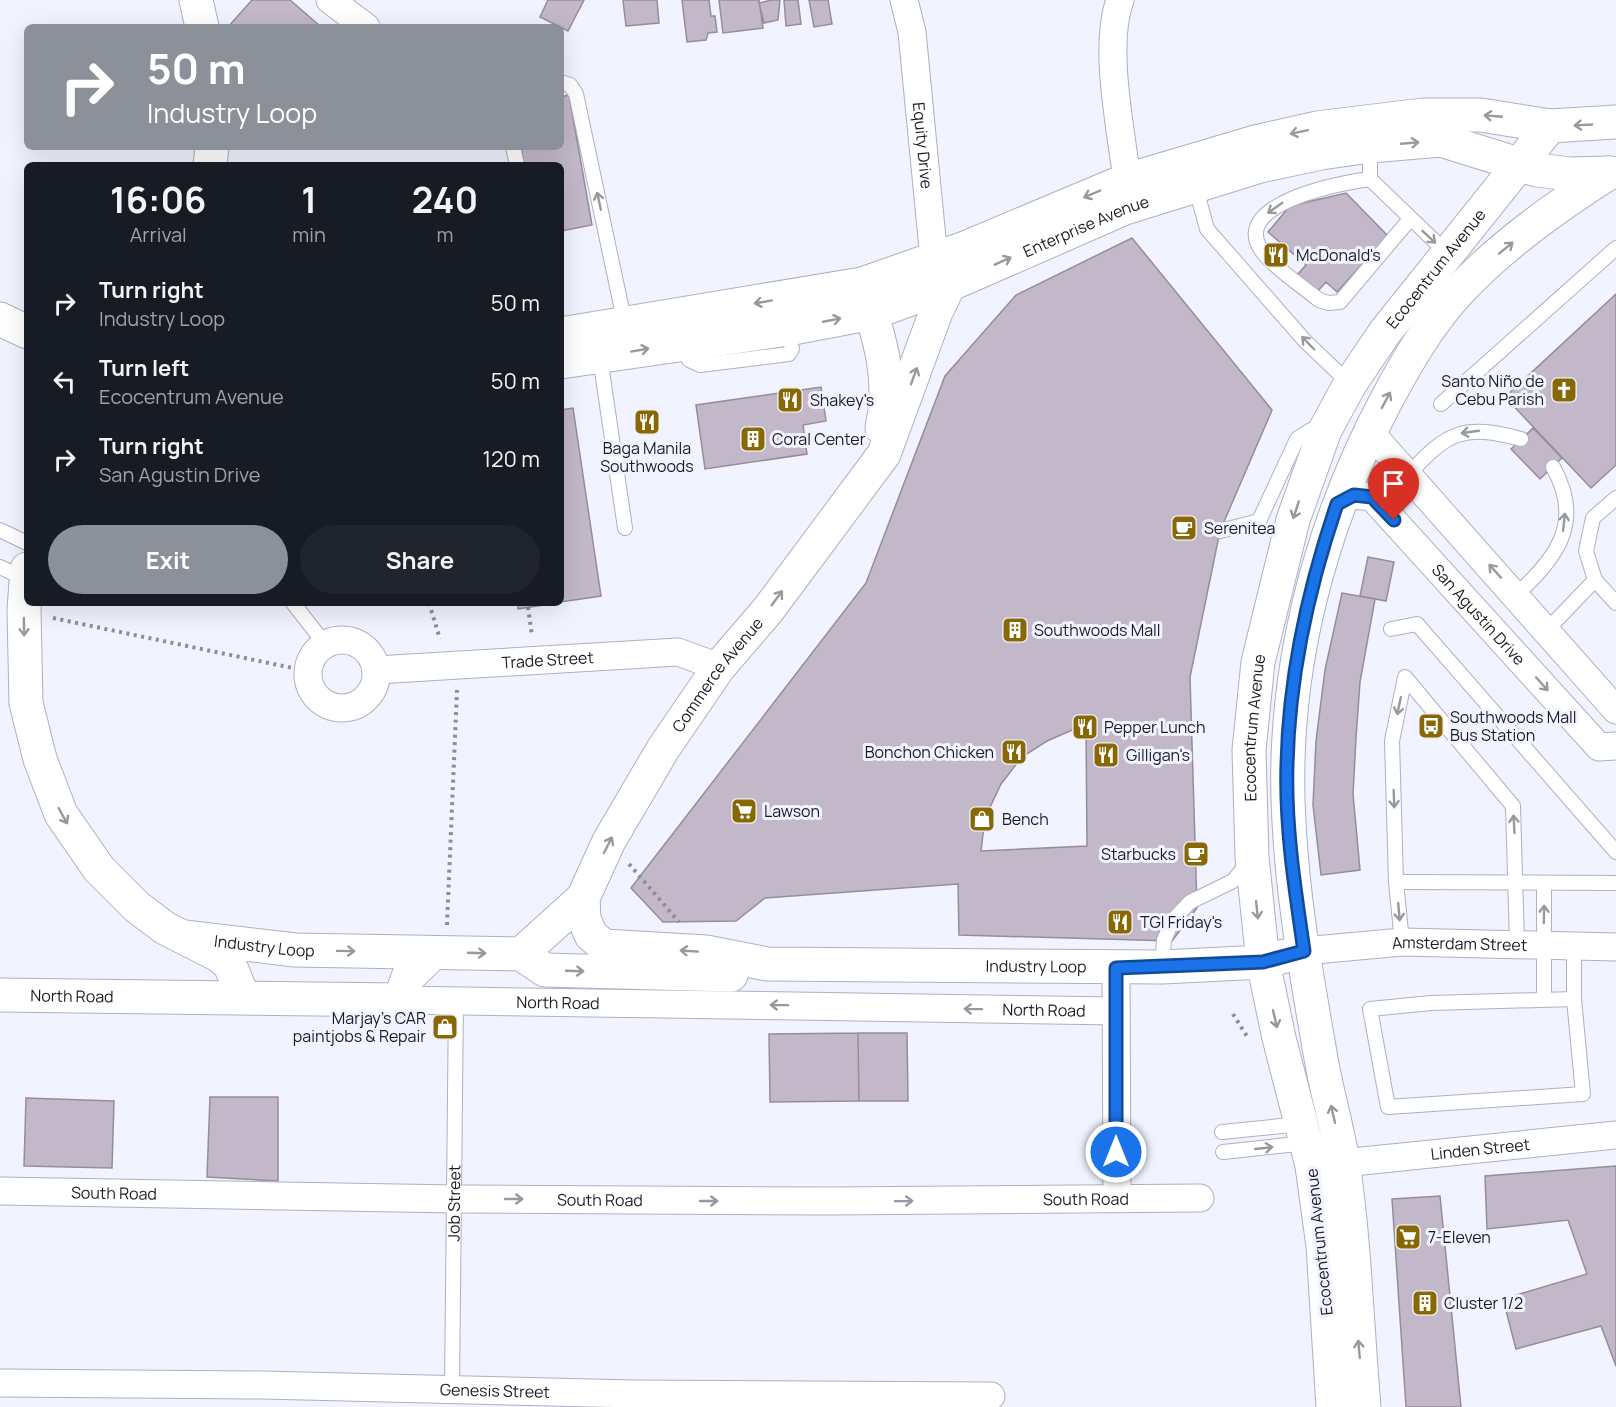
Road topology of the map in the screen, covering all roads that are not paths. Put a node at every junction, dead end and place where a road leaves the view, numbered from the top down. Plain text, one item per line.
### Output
1 (196, 0) edge
2 (330, 0) edge
3 (904, 0) edge
4 (1120, 0) edge
5 (201, 24) edge
6 (362, 24) edge
7 (564, 83) edge
8 (1616, 122) edge
9 (1550, 126) junction
10 (1370, 146) junction
11 (1517, 164) junction
12 (1614, 176) edge
13 (1371, 179) junction
14 (1127, 180) junction
15 (1196, 185) junction
16 (1410, 219) junction
17 (1616, 248) edge
18 (1448, 254) junction
19 (942, 272) junction
20 (867, 298) junction
21 (0, 319) edge
22 (625, 324) junction
23 (24, 331) edge
24 (564, 334) edge
25 (600, 357) junction
26 (564, 362) edge
27 (1350, 384) junction
28 (1441, 404) dead end
29 (1324, 430) junction
30 (1369, 432) junction
31 (1521, 439) dead end
32 (1553, 467) dead end
33 (874, 468) junction
34 (1409, 474) junction
35 (1616, 498) edge
36 (1337, 504) junction
37 (625, 528) dead end
38 (0, 530) edge
39 (1220, 531) dead end
40 (24, 542) edge
41 (1595, 580) junction
42 (19, 581) edge
43 (1516, 595) junction
44 (1616, 603) edge
45 (295, 606) edge
46 (1391, 629) dead end
47 (1546, 631) junction
48 (325, 644) junction
49 (719, 667) junction
50 (376, 670) junction
51 (1616, 710) edge
52 (1616, 746) edge
53 (1616, 852) edge
54 (1252, 857) junction
55 (1396, 882) junction
56 (1517, 883) junction
57 (1544, 883) junction
58 (1616, 883) edge
59 (583, 898) junction
60 (184, 937) junction
61 (1402, 942) junction
62 (1517, 945) junction
63 (1544, 945) junction
64 (1574, 946) junction
65 (1616, 947) edge
66 (1304, 951) junction
67 (442, 952) junction
68 (521, 954) junction
69 (1263, 962) junction
70 (767, 964) junction
71 (1162, 967) junction
72 (1116, 968) junction
73 (0, 995) edge
74 (243, 998) junction
75 (456, 999) junction
76 (1544, 999) junction
77 (1574, 999) junction
78 (400, 1000) junction
79 (1116, 1011) junction
80 (1222, 1132) dead end
81 (1304, 1133) junction
82 (1616, 1135) edge
83 (1223, 1152) dead end
84 (1343, 1163) junction
85 (0, 1191) edge
86 (1117, 1198) junction
87 (1200, 1198) dead end
88 (456, 1199) junction
89 (0, 1383) edge
90 (39, 1395) edge
91 (262, 1396) edge
92 (991, 1396) dead end
93 (452, 1398) edge
94 (634, 1400) edge
95 (818, 1402) edge
96 (949, 1402) edge
97 (1333, 1407) edge
98 (1364, 1407) edge

1 - 5 street
2 - 6 street
3 - 19 street, Equity Drive
4 - 14 street
22 -> 7 lane
8 -> 9 street, Enterprise Avenue
9 - 11 street, Ecocentrum Avenue
9 -> 14 street, Enterprise Avenue
10 -> 11 street, Enterprise Avenue
10 - 13 lane
10 - 15 street, Enterprise Avenue
11 - 12 street, Enterprise Avenue
11 - 18 street, Ecocentrum Avenue
30 -> 12 street, Ecocentrum Avenue
13 - 16 lane
13 -> 16 lane
14 -> 19 street, Enterprise Avenue
19 -> 15 street, Enterprise Avenue
27 -> 15 lane
16 -> 18 lane
17 - 28 lane
18 - 27 street, Ecocentrum Avenue
19 - 20 street, Enterprise Avenue
33 -> 19 street, Commerce Avenue
20 -> 22 street, Enterprise Avenue
25 -> 20 street, Enterprise Avenue
20 - 33 street, Commerce Avenue
21 - 23 street
22 - 24 street, Enterprise Avenue
25 - 26 street, Enterprise Avenue
25 - 37 lane
27 - 29 street, Ecocentrum Avenue
29 - 39 lane
29 -> 54 street, Ecocentrum Avenue
30 - 34 street
30 - 36 street, Ecocentrum Avenue
31 -> 34 lane
43 -> 32 lane
49 -> 33 street, Commerce Avenue
43 -> 34 street
35 - 41 lane
36 -> 52 street, San Agustin Drive
36 - 66 street, Ecocentrum Avenue
38 - 40 lane
41 - 44 lane
41 - 47 lane
42 -> 60 street, Industry Loop
43 - 47 street
45 - 48 lane
46 - 53 lane
47 - 51 street
48 - 50 street
48 - 50 street
49 - 50 street, Trade Street
59 -> 49 street, Commerce Avenue
54 -> 69 street, Ecocentrum Avenue
54 - 71 lane
55 - 56 lane
56 -> 55 lane
55 -> 61 lane
56 - 57 lane
56 - 62 lane
57 - 58 lane
63 -> 57 lane
59 - 68 street, Commerce Avenue
70 -> 59 street, Industry Loop
60 -> 67 street, Industry Loop
60 - 74 street
61 - 62 street, Amsterdam Street
61 - 66 street, Amsterdam Street
62 - 63 street, Amsterdam Street
63 - 64 street, Amsterdam Street
63 - 76 lane
64 - 65 street, Amsterdam Street
64 - 77 lane
66 - 69 street, Industry Loop
84 -> 66 street, Ecocentrum Avenue
67 -> 68 street, Industry Loop
67 - 78 street
68 -> 70 street, Industry Loop
69 - 71 street, Industry Loop
69 -> 81 street, Ecocentrum Avenue
70 - 72 street, Industry Loop
71 - 72 street, Industry Loop
72 - 79 street
73 - 74 street, North Road
74 - 78 street, North Road
75 - 78 street, North Road
79 -> 75 street, North Road
75 - 88 lane, Job Street
76 - 77 lane
76 - 77 lane
79 - 86 street
80 - 81 lane
83 -> 81 lane
81 - 97 street, Ecocentrum Avenue
82 - 84 street, Linden Street
98 -> 84 street, Ecocentrum Avenue
85 - 88 street, South Road
86 - 87 street, South Road
88 -> 86 street, South Road
88 - 93 lane, Job Street
89 - 90 street, Genesis Street
90 - 91 street, Genesis Street
91 - 93 street, Genesis Street
92 - 96 street, Genesis Street
93 - 94 street, Genesis Street
94 - 95 street, Genesis Street
95 - 96 street, Genesis Street

